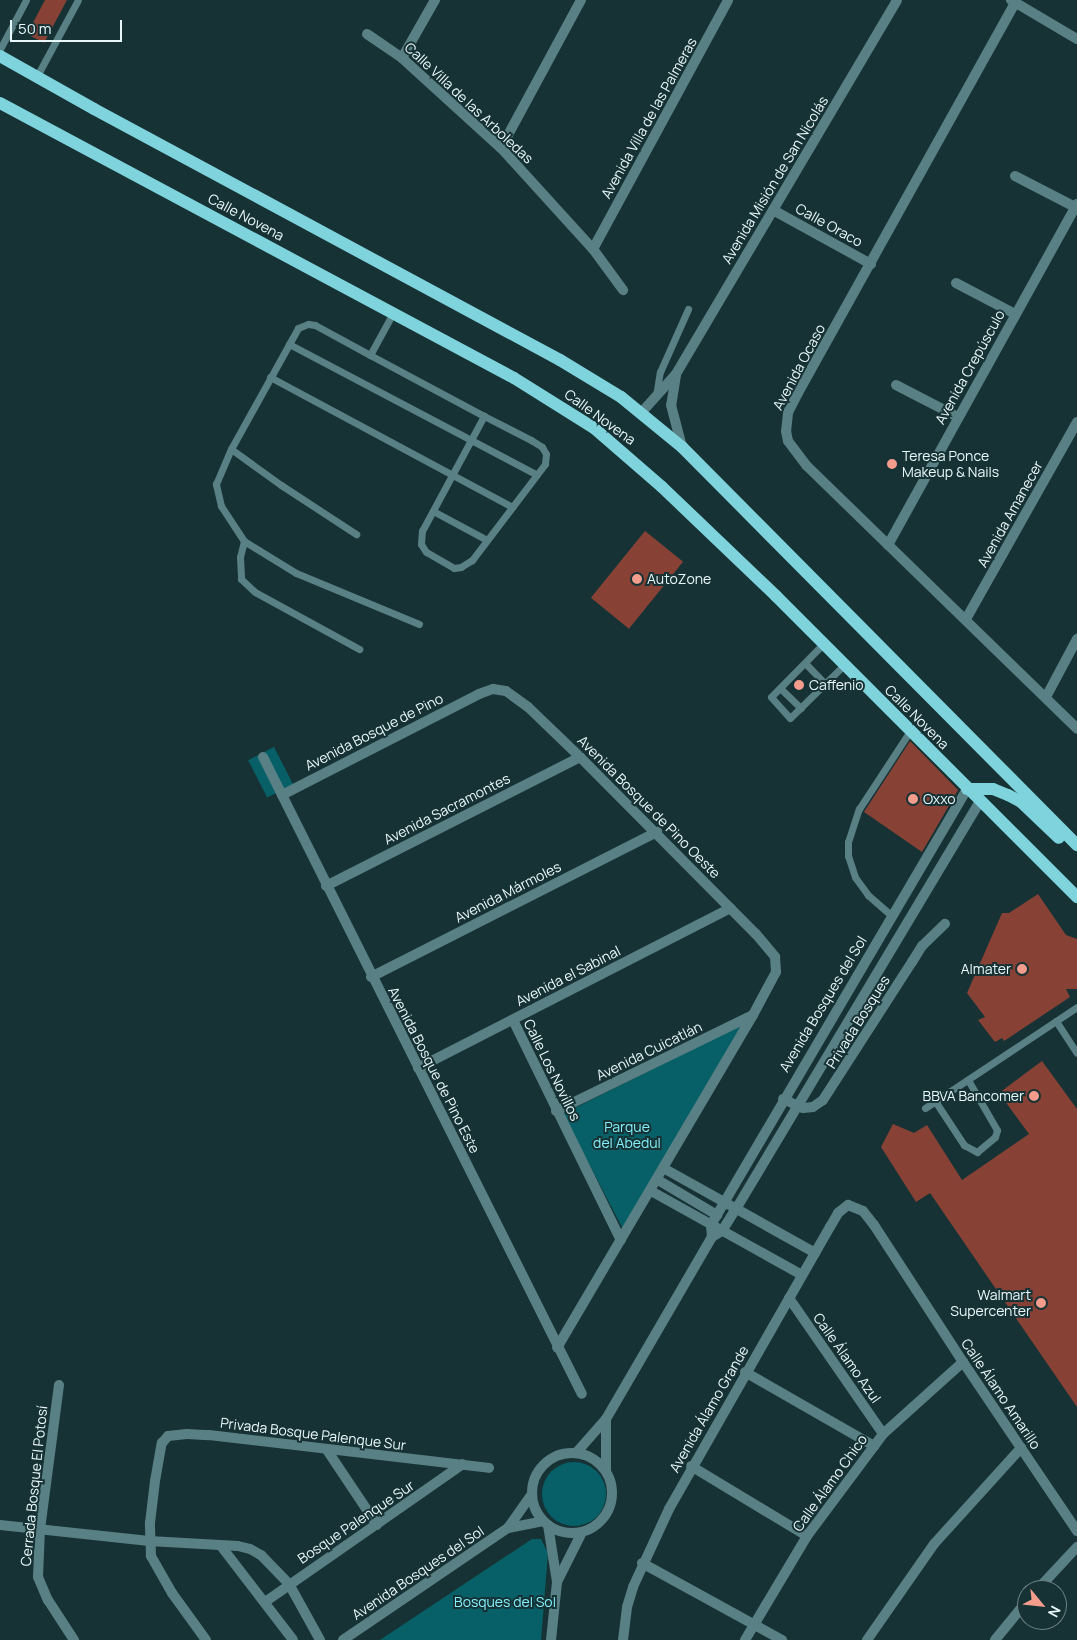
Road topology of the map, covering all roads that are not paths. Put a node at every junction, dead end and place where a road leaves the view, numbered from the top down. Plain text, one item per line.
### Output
1 (26, 0) edge
2 (78, 0) edge
3 (435, 0) edge
4 (581, 0) edge
5 (728, 0) edge
6 (897, 0) edge
7 (1013, 1) edge
8 (367, 34) dead end
9 (1077, 39) edge
10 (0, 49) edge
11 (0, 56) edge
12 (402, 58) junction
13 (37, 76) junction
14 (0, 103) edge
15 (501, 148) junction
16 (1015, 176) dead end
17 (1076, 206) edge
18 (773, 210) junction
19 (593, 249) junction
20 (871, 264) junction
21 (956, 283) dead end
22 (623, 290) dead end
23 (688, 309) dead end
24 (393, 313) junction
25 (1016, 314) junction
26 (289, 344) junction
27 (370, 355) junction
28 (676, 374) junction
29 (270, 377) junction
30 (896, 385) dead end
31 (656, 396) junction
32 (641, 413) junction
33 (484, 416) junction
34 (958, 416) junction
35 (1077, 422) edge
36 (471, 440) junction
37 (682, 447) junction
38 (231, 448) junction
39 (537, 475) junction
40 (452, 476) junction
41 (512, 507) junction
42 (433, 511) junction
43 (356, 534) dead end
44 (487, 540) junction
45 (244, 541) junction
46 (888, 545) junction
47 (966, 619) junction
48 (420, 624) dead end
49 (1077, 639) edge
50 (824, 644) junction
51 (359, 649) dead end
52 (805, 663) junction
53 (844, 665) junction
54 (825, 684) junction
55 (780, 688) junction
56 (479, 694) joint
57 (1046, 697) junction
58 (801, 708) junction
59 (1077, 729) edge
60 (910, 731) junction
61 (580, 756) junction
62 (263, 757) dead end
63 (967, 789) junction
64 (282, 795) junction
65 (980, 802) junction
66 (657, 832) junction
67 (1077, 844) edge
68 (1077, 850) edge
69 (326, 886) junction
70 (1077, 897) edge
71 (730, 908) junction
72 (892, 916) junction
73 (945, 924) dead end
74 (372, 977) junction
75 (1077, 1007) edge
76 (753, 1015) junction
77 (513, 1020) junction
78 (1056, 1021) junction
79 (1077, 1053) edge
80 (418, 1068) junction
81 (968, 1080) junction
82 (783, 1099) junction
83 (936, 1101) junction
84 (798, 1106) junction
85 (925, 1108) dead end
86 (556, 1111) junction
87 (665, 1169) junction
88 (658, 1180) junction
89 (651, 1191) junction
90 (725, 1202) junction
91 (848, 1205) joint
92 (736, 1209) junction
93 (717, 1215) junction
94 (711, 1225) junction
95 (722, 1231) junction
96 (712, 1237) junction
97 (621, 1240) junction
98 (815, 1252) junction
99 (802, 1275) junction
100 (789, 1298) junction
101 (557, 1348) junction
102 (963, 1362) junction
103 (745, 1372) junction
104 (59, 1385) dead end
105 (582, 1394) dead end
106 (606, 1419) junction
107 (883, 1434) junction
108 (874, 1446) junction
109 (1021, 1448) junction
110 (327, 1450) junction
111 (576, 1453) junction
112 (463, 1464) junction
113 (692, 1466) junction
114 (489, 1468) dead end
115 (606, 1470) junction
116 (532, 1494) junction
117 (545, 1523) junction
118 (0, 1525) edge
119 (376, 1525) junction
120 (508, 1528) junction
121 (40, 1529) junction
122 (1077, 1531) edge
123 (582, 1532) junction
124 (808, 1536) junction
125 (149, 1541) junction
126 (222, 1546) junction
127 (1077, 1547) edge
128 (642, 1563) junction
129 (1046, 1580) edge
130 (557, 1582) junction
131 (289, 1584) junction
132 (265, 1602) junction
133 (1017, 1614) edge
134 (754, 1623) junction
135 (74, 1640) edge
136 (206, 1640) edge
137 (293, 1640) edge
138 (320, 1640) edge
139 (343, 1640) edge
140 (551, 1640) edge
141 (623, 1640) edge
142 (745, 1640) edge
143 (782, 1640) edge
144 (867, 1640) edge
145 (996, 1640) edge

1 - 10 lane
2 - 13 lane
3 - 12 street
4 - 15 street
5 - 19 street, Avenida Villa de las Palmeras
6 - 18 street, Avenida Misión de San Nicolás
7 - 9 street
7 - 20 street, Avenida Ocaso
8 - 12 street, Calle Villa de las Arboledas
11 - 13 main road, Calle Novena
12 - 15 street, Calle Villa de las Arboledas
13 - 32 main road, Calle Novena
14 - 24 main road, Calle Novena
15 - 19 street, Calle Villa de las Arboledas
16 - 17 street
17 - 25 street, Avenida Crepúsculo
18 - 20 street, Calle Oraco
18 - 28 street, Avenida Misión de San Nicolás
19 - 22 street, Calle Villa de las Arboledas
20 - 46 street, Avenida Ocaso
21 - 25 street
23 - 31 lane
24 - 27 lane
24 - 50 main road, Calle Novena
25 - 34 street, Avenida Crepúsculo
26 - 27 lane
26 - 29 lane
26 - 36 lane
27 - 33 lane
28 - 31 street, Avenida Misión de San Nicolás
28 - 37 street, Avenida Misión de San Nicolás
29 - 38 lane
29 - 40 lane
30 - 34 street
31 - 32 street, Avenida Misión de San Nicolás
32 - 37 main road, Calle Novena
33 - 36 lane
33 - 39 lane
34 - 46 street, Avenida Crepúsculo
35 - 47 street, Avenida Amanecer
36 - 39 lane
36 - 40 lane
37 - 67 main road, Calle Novena
38 - 43 lane
38 - 45 lane
39 - 41 lane
40 - 41 lane
40 - 42 lane
41 - 44 lane
42 - 44 lane
42 - 44 lane
45 - 48 lane
45 - 51 lane
46 - 47 street, Avenida Ocaso
47 - 57 street, Avenida Ocaso
49 - 57 street
50 - 52 lane
50 - 53 main road, Calle Novena
52 - 54 lane
52 - 55 lane
53 - 54 lane
53 - 60 main road, Calle Novena
54 - 58 lane
55 - 58 lane
55 - 58 lane
56 - 61 street, Avenida Bosque de Pino Oeste
56 - 64 street, Avenida Bosque de Pino
57 - 59 street, Avenida Ocaso
60 - 63 main road, Calle Novena
60 - 72 lane
61 - 66 street, Avenida Bosque de Pino Oeste
61 - 69 street, Avenida Sacramontes
62 - 64 street, Avenida Bosque de Pino Este
63 - 65 main road, Calle Novena
63 - 68 main road
63 - 72 street, Avenida Bosques del Sol
64 - 69 street, Avenida Bosque de Pino Este
65 - 70 main road, Calle Novena
65 - 84 street
66 - 71 street, Avenida Bosque de Pino Oeste
66 - 74 street, Avenida Mármoles
69 - 74 street, Avenida Bosque de Pino Este
71 - 76 street, Avenida Bosque de Pino Oeste
71 - 77 street, Avenida el Sabinal
72 - 82 street, Avenida Bosques del Sol
73 - 84 street, Privada Bosques
74 - 80 street, Avenida Bosque de Pino Este
75 - 78 lane
76 - 86 street, Avenida Cuicatlán
76 - 87 street
77 - 80 street, Avenida el Sabinal
77 - 86 street, Calle Los Novillos
78 - 79 lane
78 - 81 lane
80 - 101 street, Avenida Bosque de Pino Este
81 - 83 lane
81 - 83 lane
82 - 84 street
82 - 90 street, Avenida Bosques del Sol
83 - 85 lane
84 - 92 street
86 - 97 street, Calle Los Novillos
87 - 88 street
87 - 90 street
88 - 89 street
88 - 93 street
89 - 94 street
89 - 97 street
90 - 92 street
90 - 93 street, Avenida Bosques del Sol
91 - 98 street, Avenida Álamo Grande
91 - 102 street, Calle Álamo Amarillo
92 - 95 street
92 - 98 street
93 - 94 street, Avenida Bosques del Sol
94 - 95 street
94 - 96 street
95 - 96 street
95 - 99 street
96 - 106 street
97 - 101 street
98 - 99 street, Avenida Álamo Grande
99 - 100 street, Avenida Álamo Grande
100 - 103 street, Avenida Álamo Grande
100 - 107 street, Calle Álamo Azul
101 - 105 street, Avenida Bosque de Pino Este
102 - 107 street, Calle Álamo Chico
102 - 109 street, Calle Álamo Amarillo
103 - 108 street
103 - 113 street, Avenida Álamo Grande
104 - 121 street, Cerrada Bosque El Potosí
106 - 111 street
106 - 115 street
107 - 108 street, Calle Álamo Chico
108 - 124 street, Calle Álamo Chico
109 - 122 street, Calle Álamo Amarillo
109 - 144 street
110 - 112 street, Privada Bosque Palenque Sur
110 - 119 street
110 - 125 street, Privada Bosque Palenque Sur
111 - 115 street
111 - 116 street
112 - 114 street, Privada Bosque Palenque Sur
112 - 119 street, Bosque Palenque Sur
113 - 124 street
113 - 128 street, Avenida Álamo Grande
115 - 123 street
116 - 117 street
116 - 120 street, Avenida Bosques del Sol
117 - 120 street, Avenida Bosques del Sol
117 - 123 street
117 - 130 street
118 - 121 street
119 - 131 street, Bosque Palenque Sur
120 - 139 street, Avenida Bosques del Sol
121 - 125 street
121 - 135 street, Cerrada Bosque El Potosí
123 - 130 street
124 - 134 street, Calle Álamo Chico
125 - 126 street
125 - 136 street
126 - 131 street
126 - 132 street
127 - 129 street
128 - 134 street
128 - 141 street, Avenida Álamo Grande
130 - 140 street
131 - 132 street, Bosque Palenque Sur
131 - 138 street
132 - 137 street
133 - 145 street
134 - 142 street, Calle Álamo Chico
134 - 143 street

